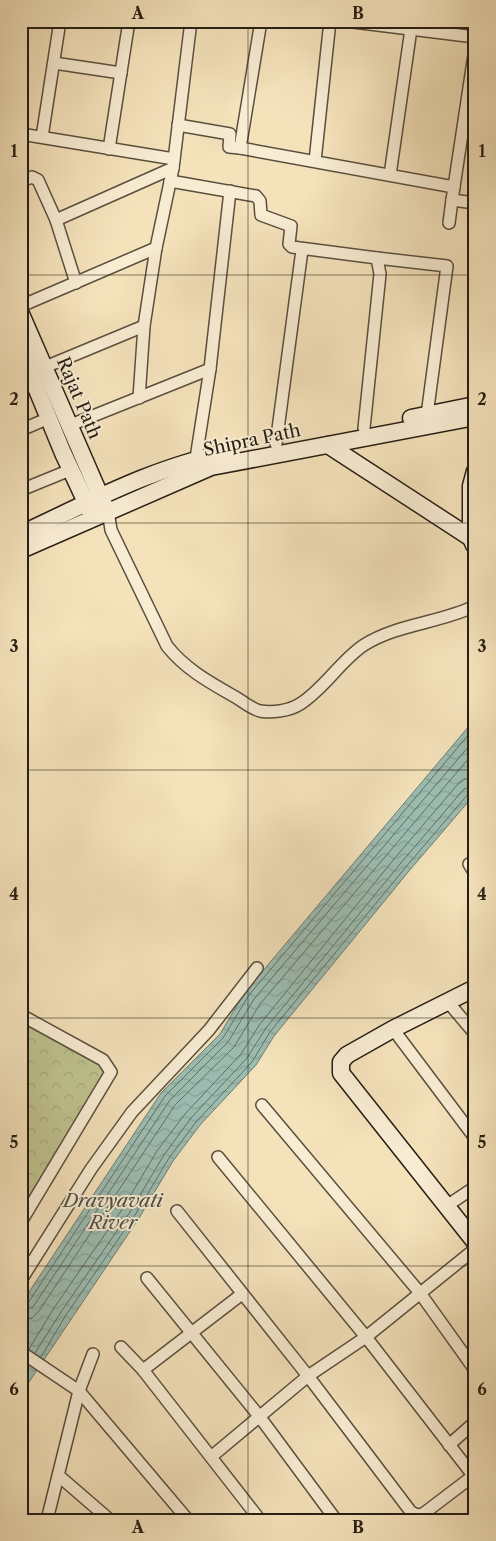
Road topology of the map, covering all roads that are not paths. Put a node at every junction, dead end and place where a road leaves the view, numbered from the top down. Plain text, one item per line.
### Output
1 (60, 21) edge
2 (129, 21) edge
3 (191, 21) edge
4 (261, 21) edge
5 (330, 21) edge
6 (345, 21) edge
7 (457, 21) edge
8 (361, 22) edge
9 (393, 23) edge
10 (418, 27) edge
11 (455, 33) junction
12 (475, 37) edge
13 (475, 48) edge
14 (54, 63) junction
15 (121, 73) junction
16 (178, 125) junction
17 (21, 134) edge
18 (42, 138) junction
19 (109, 148) junction
20 (240, 148) junction
21 (314, 161) junction
22 (173, 164) junction
23 (390, 175) junction
24 (21, 181) edge
25 (170, 181) junction
26 (454, 187) junction
27 (230, 191) junction
28 (452, 200) junction
29 (475, 203) edge
30 (56, 220) junction
31 (449, 223) dead end
32 (156, 248) junction
33 (302, 250) junction
34 (377, 258) junction
35 (76, 283) junction
36 (21, 306) edge
37 (21, 314) edge
38 (144, 326) junction
39 (21, 351) edge
40 (210, 369) junction
41 (32, 372) edge
42 (140, 398) junction
43 (475, 405) edge
44 (427, 415) junction
45 (475, 417) edge
46 (49, 418) junction
47 (68, 426) junction
48 (364, 428) junction
49 (21, 430) edge
50 (276, 444) junction
51 (328, 445) junction
52 (196, 458) junction
53 (70, 470) junction
54 (475, 471) edge
55 (21, 490) edge
56 (96, 508) junction
57 (21, 534) edge
58 (473, 543) edge
59 (21, 550) edge
60 (475, 606) edge
61 (257, 968) dead end
62 (475, 988) edge
63 (448, 1002) junction
64 (21, 1015) edge
65 (393, 1029) junction
66 (475, 1034) edge
67 (262, 1105) dead end
68 (475, 1138) edge
69 (218, 1157) dead end
70 (475, 1187) edge
71 (445, 1207) junction
72 (177, 1212) dead end
73 (21, 1222) edge
74 (475, 1242) edge
75 (475, 1249) edge
76 (147, 1278) dead end
77 (21, 1280) edge
78 (420, 1293) junction
79 (242, 1294) junction
80 (193, 1333) junction
81 (366, 1337) junction
82 (121, 1347) dead end
83 (21, 1352) edge
84 (93, 1354) dead end
85 (143, 1370) junction
86 (475, 1370) edge
87 (308, 1376) junction
88 (79, 1391) junction
89 (259, 1416) junction
90 (475, 1422) edge
91 (449, 1445) junction
92 (211, 1458) junction
93 (59, 1476) junction
94 (474, 1477) edge
95 (406, 1516) edge
96 (47, 1520) edge
97 (110, 1520) edge
98 (188, 1520) edge
99 (260, 1520) edge
100 (336, 1520) edge

1 - 14 street
2 - 15 street
3 - 16 street
4 - 20 street
5 - 21 street
6 - 8 street
7 - 11 street
8 - 9 street
9 - 10 street
10 - 11 street
10 - 23 street
11 - 12 street
13 - 26 street
14 - 15 street
14 - 18 street
15 - 19 street
16 - 20 street
16 - 22 street
17 - 18 street
18 - 19 street
19 - 22 street
20 - 21 street
21 - 23 street
22 - 25 street
22 - 30 street
23 - 26 street
24 - 30 street
25 - 27 street
25 - 32 street
26 - 28 street
27 - 33 street
27 - 40 street
28 - 29 street
28 - 31 street
30 - 35 street
32 - 35 street
32 - 38 street
33 - 34 street
33 - 50 street
34 - 44 street
34 - 48 street
35 - 36 street
37 - 41 street, Rajat Path
38 - 41 street
38 - 42 street
39 - 41 street, Rajat Path
40 - 42 street
40 - 52 street
41 - 46 street, Rajat Path
41 - 47 street, Rajat Path
42 - 47 street
43 - 44 street, Shipra Path
44 - 48 street, Shipra Path
45 - 51 street, Shipra Path
46 - 49 street
46 - 53 street, Rajat Path
47 - 56 street, Rajat Path
48 - 50 street, Shipra Path
50 - 52 street, Shipra Path
51 - 56 street, Shipra Path
51 - 58 street
52 - 56 street, Shipra Path
53 - 55 street
53 - 56 street, Rajat Path
54 - 58 street
56 - 57 street, Shipra Path
56 - 59 street, Shipra Path
56 - 60 street
61 - 77 street
62 - 63 street
63 - 65 street
63 - 66 street
64 - 73 street
65 - 68 street
65 - 71 street
67 - 78 street
69 - 81 street
70 - 71 street
71 - 74 street
72 - 79 street
75 - 78 street
76 - 80 street
78 - 81 street
78 - 86 street
79 - 80 street
79 - 87 street
80 - 85 street
80 - 89 street
81 - 87 street
81 - 91 street
82 - 85 street
83 - 88 street
84 - 88 street
85 - 92 street
87 - 89 street
87 - 95 street
88 - 93 street
88 - 98 street
89 - 92 street
89 - 100 street
90 - 91 street
91 - 94 street
92 - 99 street
93 - 96 street
93 - 97 street
94 - 95 street

